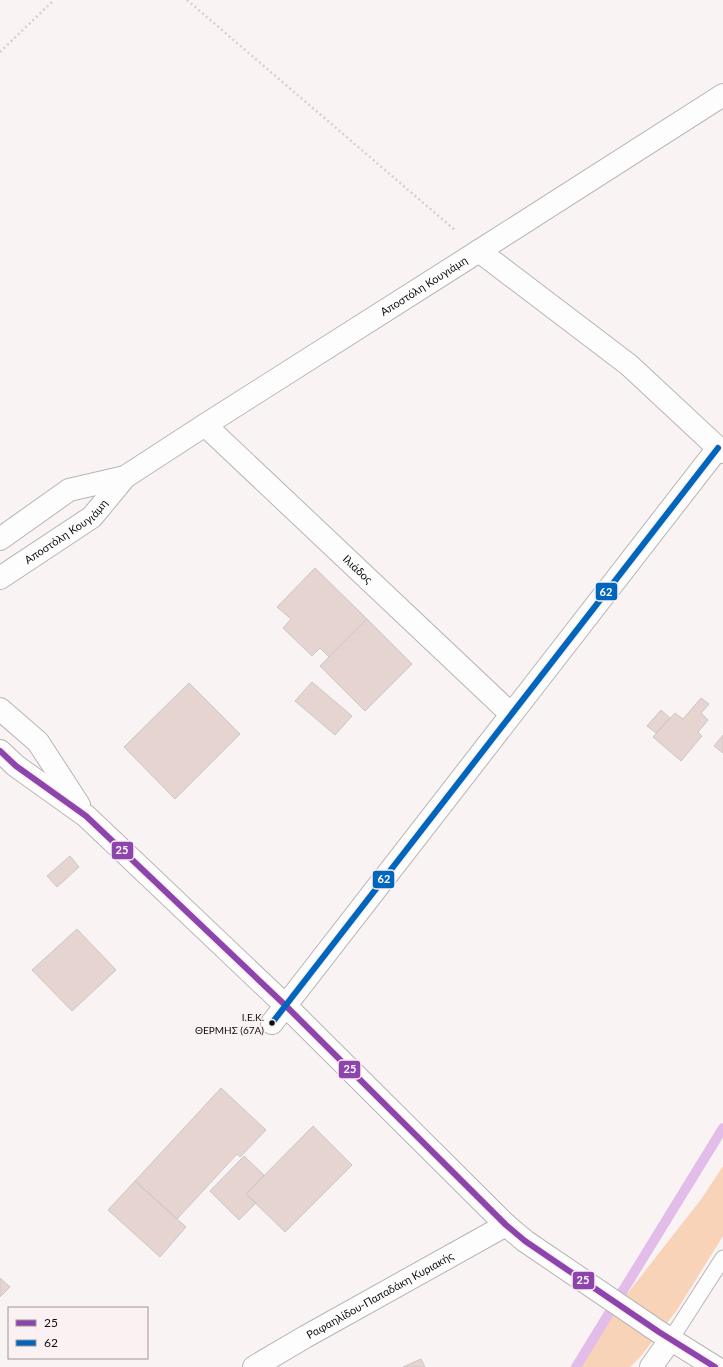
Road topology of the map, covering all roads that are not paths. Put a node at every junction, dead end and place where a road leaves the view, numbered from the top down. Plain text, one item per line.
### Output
1 (723, 95) edge
2 (479, 251) junction
3 (205, 425) junction
4 (720, 450) edge
5 (125, 477) junction
6 (0, 539) edge
7 (0, 578) edge
8 (0, 709) edge
9 (512, 714) junction
10 (0, 751) edge
11 (86, 816) junction
12 (285, 1005) junction
13 (272, 1023) dead end
14 (506, 1225) junction
15 (723, 1258) edge
16 (665, 1335) junction
17 (254, 1367) edge
18 (651, 1367) edge
19 (715, 1367) edge

1 - 2 street, Αποστόλη Κουγιάμη
2 - 3 street, Αποστόλη Κουγιάμη
2 - 4 street
3 - 5 street, Αποστόλη Κουγιάμη
3 - 9 street, Ιλιάδος
4 - 9 street
5 - 6 street, Αποστόλη Κουγιάμη
5 - 7 street, Αποστόλη Κουγιάμη
8 - 11 street
9 - 12 street
10 - 11 street
11 - 12 street
12 - 13 street
12 - 14 street
14 - 16 street
14 - 17 street, Ραφαηλίδου-Παπαδάκη Κυριακής
15 - 16 lane
16 - 18 street
16 - 19 street

